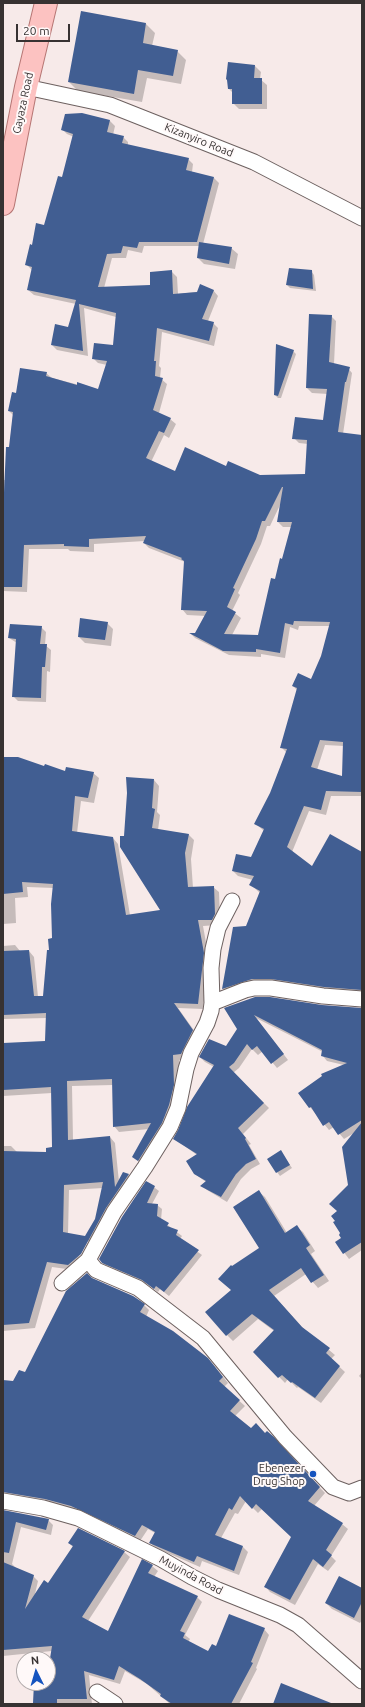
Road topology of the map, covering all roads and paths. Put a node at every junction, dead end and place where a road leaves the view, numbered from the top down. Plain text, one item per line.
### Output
1 (46, 3) edge
2 (26, 87) junction
3 (3, 204) edge
4 (362, 218) edge
5 (232, 900) dead end
6 (362, 999) edge
7 (212, 1003) junction
8 (88, 1260) junction
9 (62, 1283) dead end
10 (362, 1488) edge
11 (3, 1501) edge
12 (362, 1681) edge
13 (97, 1692) dead end
14 (115, 1704) edge

1 - 2 main road, Gayaza Road
2 - 3 main road, Gayaza Road
2 - 4 street, Kizanyiro Road
5 - 7 street
6 - 7 street
7 - 8 street
8 - 9 street
8 - 10 street
11 - 12 street, Muyinda Road
13 - 14 street

